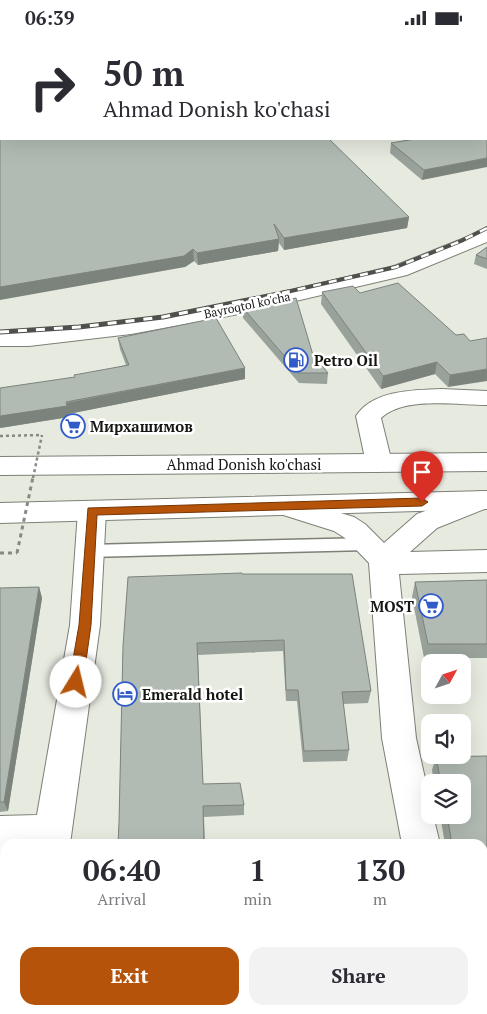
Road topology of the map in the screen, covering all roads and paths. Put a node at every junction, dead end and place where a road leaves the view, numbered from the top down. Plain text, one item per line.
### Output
1 (487, 235) edge
2 (0, 339) edge
3 (487, 398) edge
4 (0, 436) edge
5 (487, 462) edge
6 (379, 463) junction
7 (0, 466) edge
8 (483, 500) edge
9 (287, 505) junction
10 (92, 511) junction
11 (0, 513) edge
12 (89, 551) junction
13 (0, 553) edge
14 (378, 556) junction
15 (487, 561) edge
16 (0, 834) edge
17 (51, 838) edge
18 (420, 839) edge

1 - 2 street, Bayroqtol ko'cha
3 - 6 street
4 - 13 path, bridge
5 - 6 street, Ahmad Donish ko'chasi
6 - 7 street, Ahmad Donish ko'chasi
8 - 9 street
8 - 14 street
9 - 10 street
9 - 14 street
10 - 11 street
10 - 12 street
12 - 14 lane
12 - 17 street
14 - 15 street
14 - 18 street
16 - 17 street

